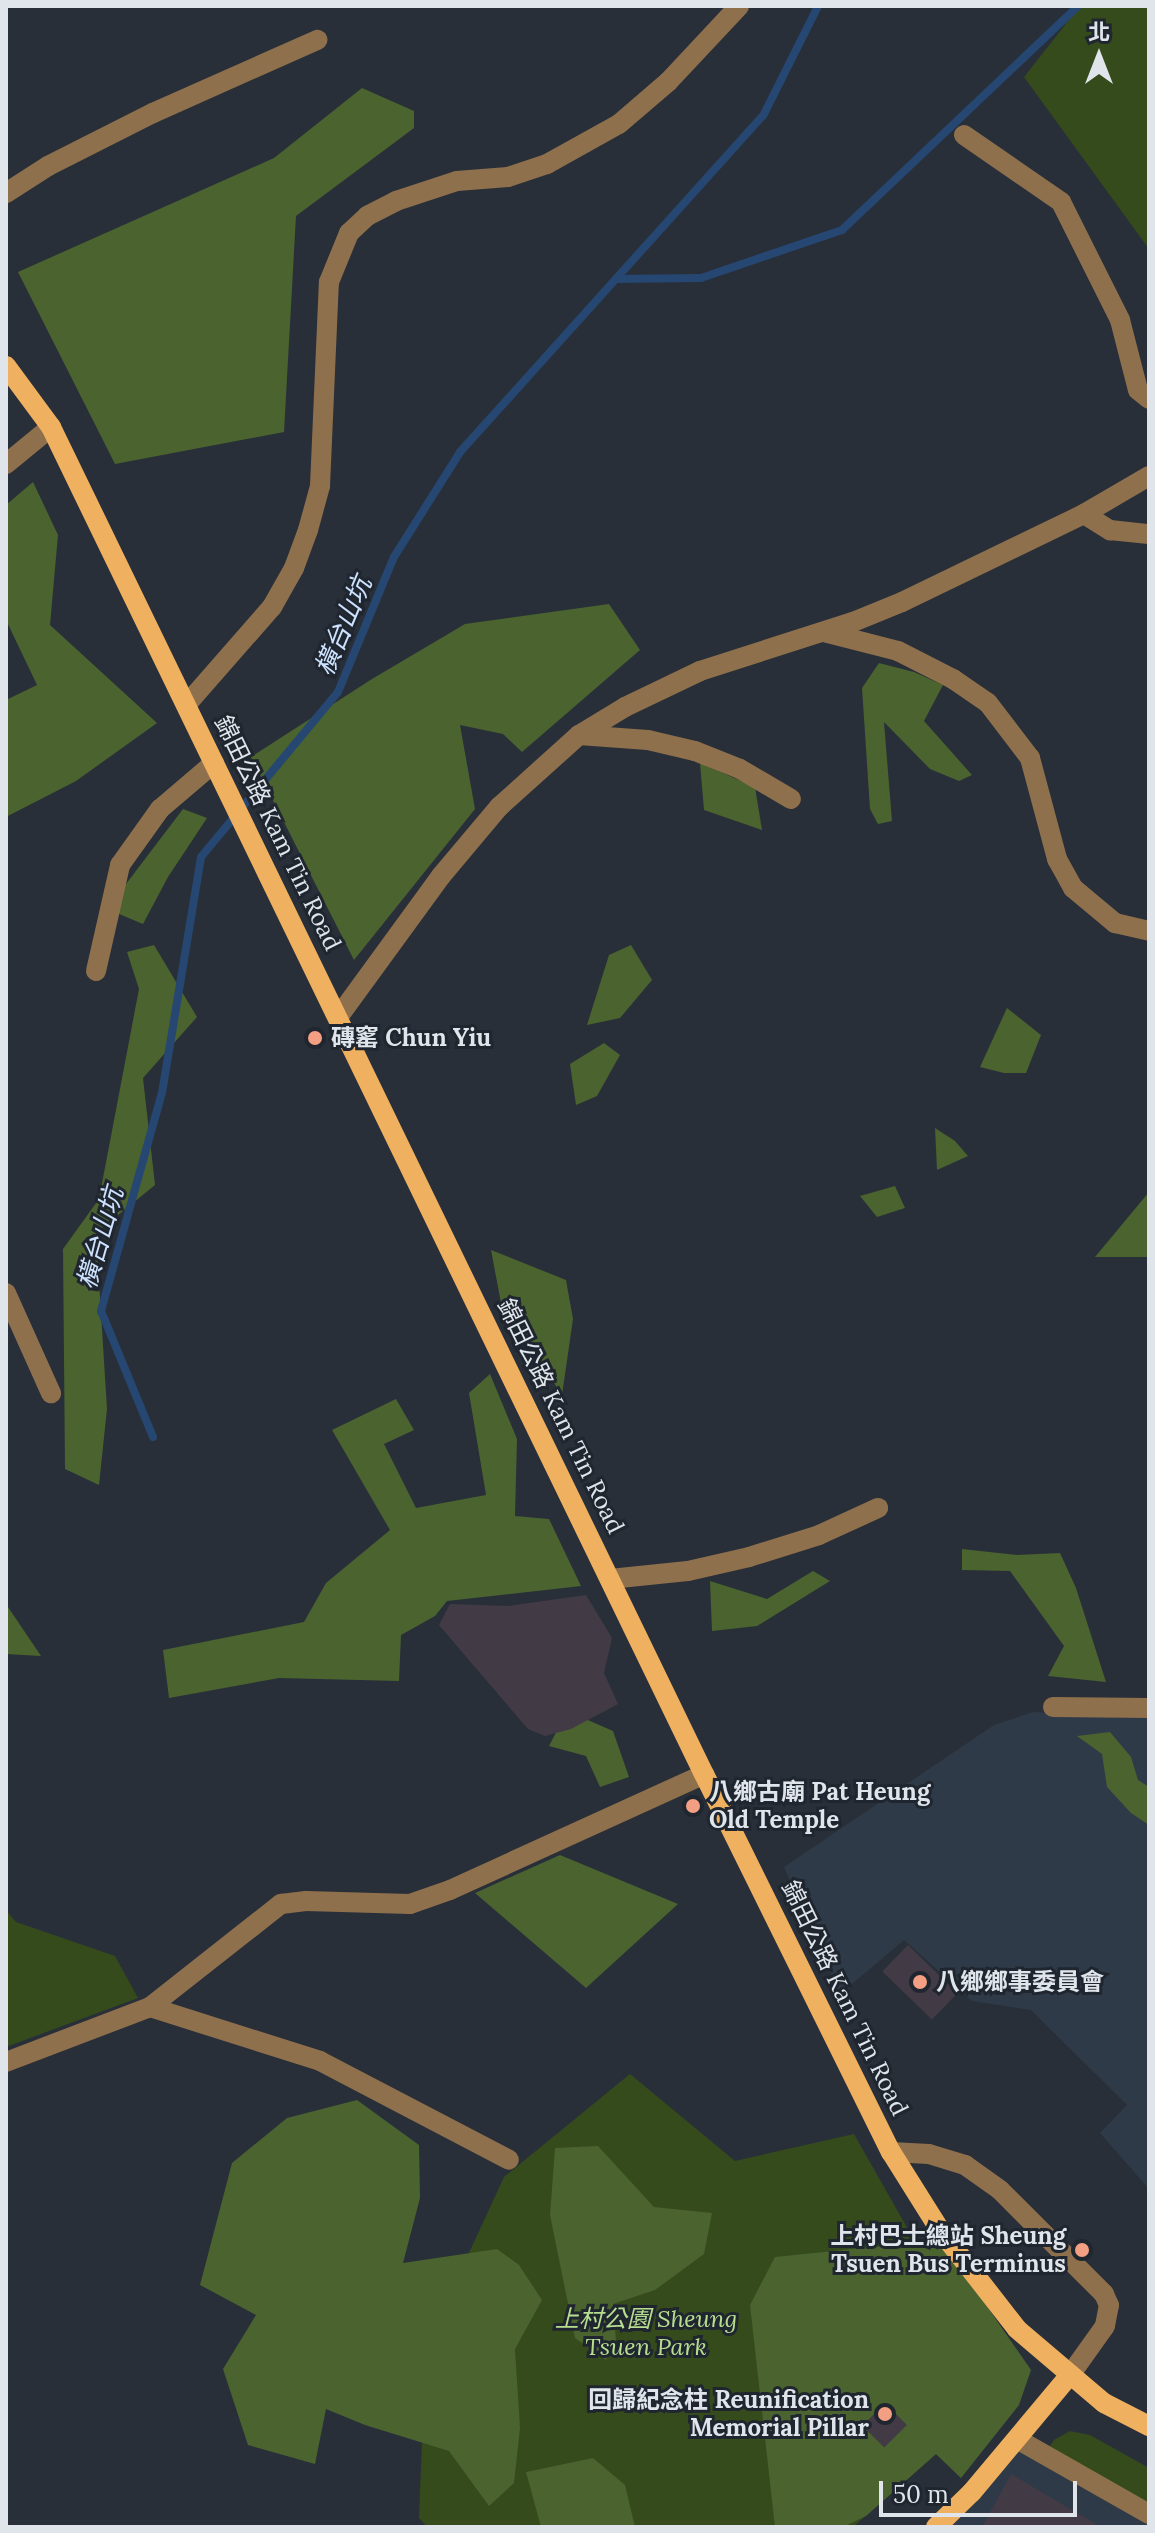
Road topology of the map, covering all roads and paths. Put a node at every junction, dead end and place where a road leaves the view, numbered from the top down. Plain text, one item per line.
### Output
1 (739, 6) edge
2 (317, 40) dead end
3 (964, 135) dead end
4 (6, 193) edge
5 (6, 366) edge
6 (1149, 399) edge
7 (51, 427) junction
8 (6, 464) edge
9 (1149, 476) edge
10 (1084, 514) junction
11 (1149, 534) edge
12 (824, 632) junction
13 (187, 704) junction
14 (579, 735) junction
15 (214, 763) junction
16 (791, 799) dead end
17 (1149, 931) edge
18 (96, 971) dead end
19 (339, 1016) junction
20 (6, 1293) edge
21 (51, 1393) dead end
22 (878, 1508) dead end
23 (610, 1579) junction
24 (1053, 1707) dead end
25 (1149, 1708) edge
26 (704, 1774) junction
27 (150, 2007) junction
28 (6, 2062) edge
29 (891, 2152) junction
30 (509, 2160) dead end
31 (1070, 2375) junction
32 (1149, 2426) edge
33 (1017, 2439) junction
34 (1149, 2514) edge
35 (936, 2527) edge

1 - 13 street
2 - 4 street
3 - 6 street
5 - 7 main road, 錦田公路 Kam Tin Road
7 - 8 street
7 - 13 main road, 錦田公路 Kam Tin Road
9 - 10 street
10 - 11 street
10 - 12 street
12 - 14 street
12 - 17 street
13 - 15 main road, 錦田公路 Kam Tin Road
14 - 16 street
14 - 19 street
15 - 18 street
15 - 19 main road, 錦田公路 Kam Tin Road
19 - 23 main road, 錦田公路 Kam Tin Road
20 - 21 street
22 - 23 street
23 - 26 main road, 錦田公路 Kam Tin Road
24 - 25 street
26 - 27 street
26 - 29 main road, 錦田公路 Kam Tin Road
27 - 28 street
27 - 30 street
29 - 31 main road, 錦田公路 Kam Tin Road
29 - 31 street
31 - 32 main road, 錦田公路 Kam Tin Road
31 - 33 main road
33 - 34 street
33 - 35 main road

